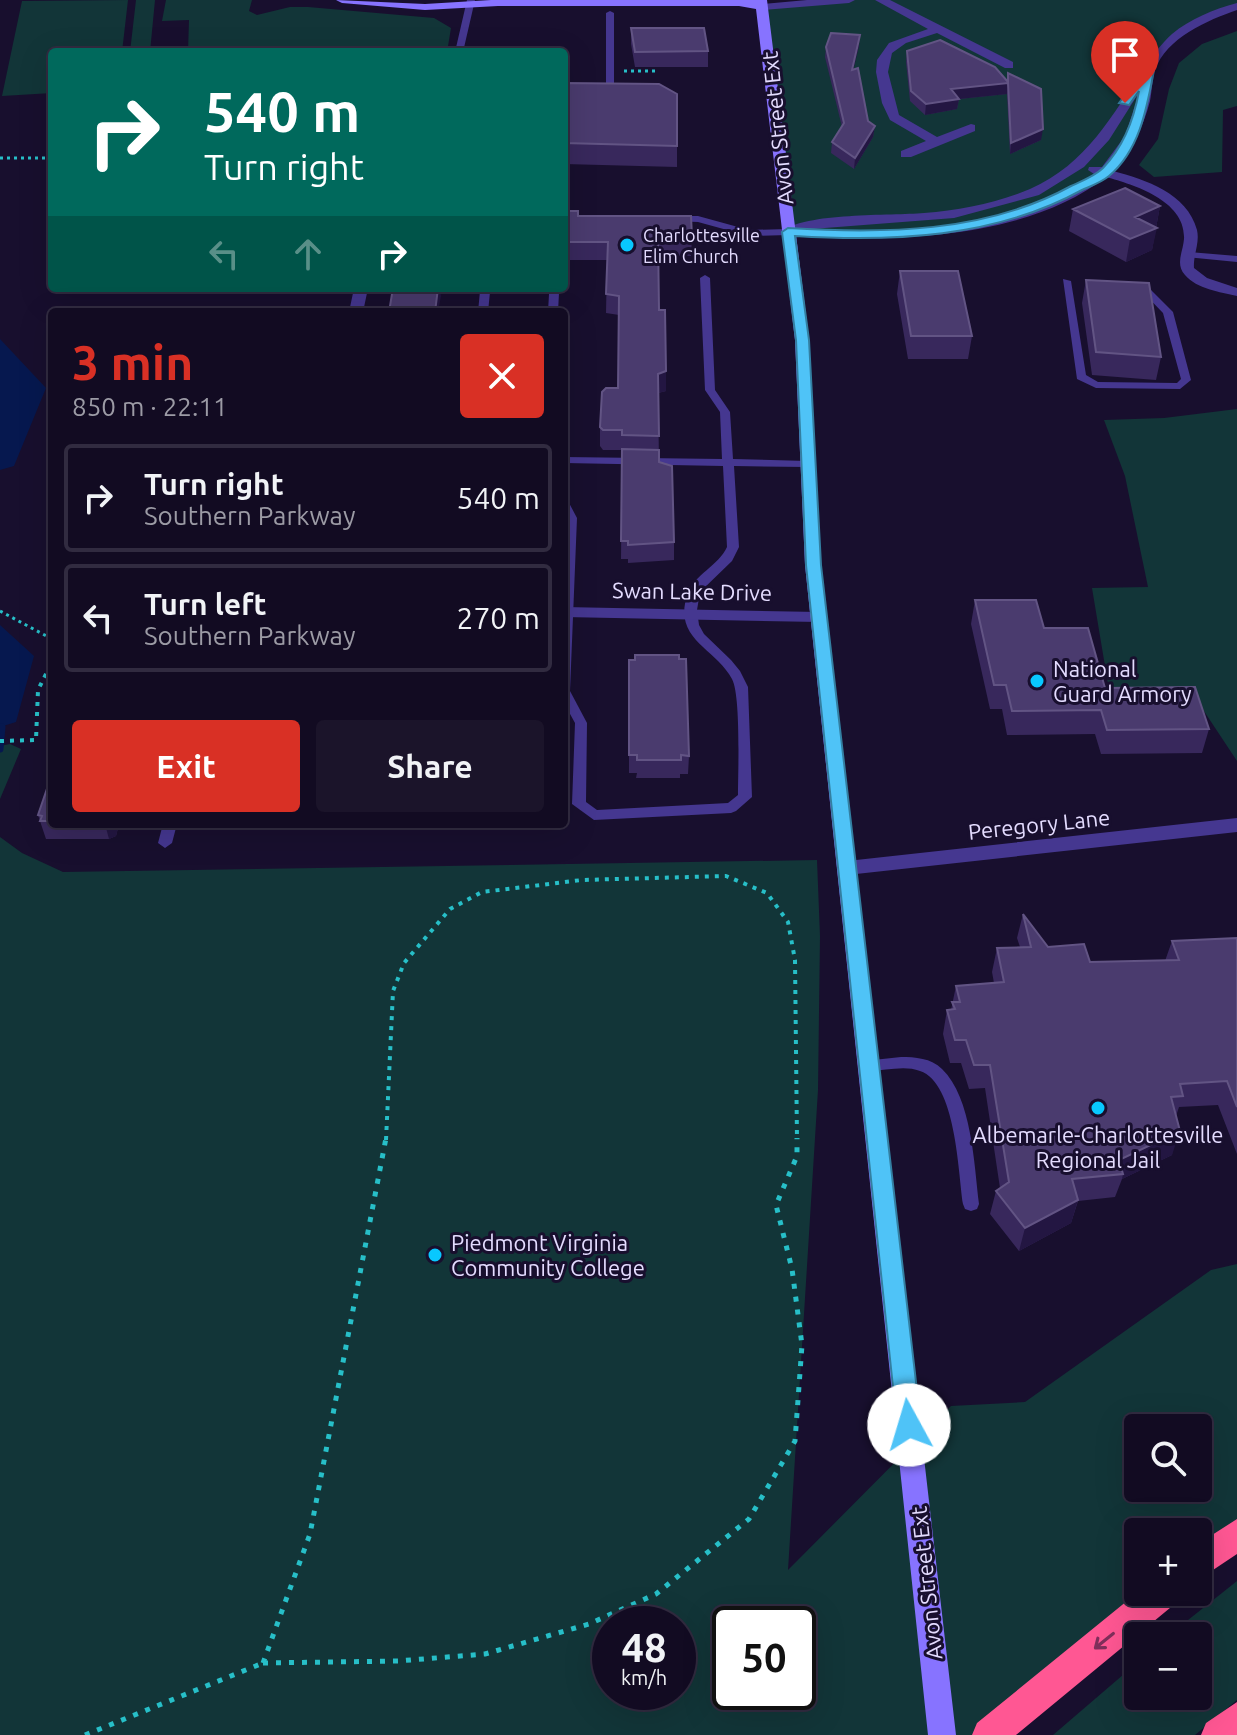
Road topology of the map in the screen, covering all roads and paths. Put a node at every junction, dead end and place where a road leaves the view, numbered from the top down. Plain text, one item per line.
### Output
1 (342, 0) edge
2 (849, 0) edge
3 (881, 0) edge
4 (471, 4) edge
5 (762, 4) edge
6 (610, 5) edge
7 (1237, 6) edge
8 (939, 29) junction
9 (460, 48) edge
10 (1009, 65) dead end
11 (1149, 70) junction
12 (610, 71) junction
13 (657, 71) edge
14 (598, 97) edge
15 (971, 128) dead end
16 (936, 142) junction
17 (906, 154) dead end
18 (0, 158) edge
19 (48, 158) edge
20 (1078, 166) junction
21 (1105, 173) junction
22 (661, 219) edge
23 (788, 232) junction
24 (1189, 255) junction
25 (1237, 259) edge
26 (705, 278) dead end
27 (1066, 281) dead end
28 (1141, 285) edge
29 (1237, 292) edge
30 (360, 293) dead end
31 (357, 308) edge
32 (568, 460) edge
33 (728, 460) junction
34 (807, 464) junction
35 (568, 512) edge
36 (568, 565) edge
37 (0, 611) edge
38 (568, 612) edge
39 (692, 614) junction
40 (819, 617) junction
41 (48, 637) edge
42 (48, 671) edge
43 (568, 699) edge
44 (0, 741) edge
45 (1237, 825) edge
46 (169, 828) edge
47 (165, 843) dead end
48 (847, 868) junction
49 (869, 1065) junction
50 (971, 1204) dead end
51 (1237, 1534) edge
52 (1212, 1553) edge
53 (1147, 1606) edge
54 (263, 1663) junction
55 (1237, 1719) edge
56 (85, 1735) edge
57 (942, 1735) edge
58 (989, 1735) edge
59 (1218, 1735) edge

1 - 4 main road
2 - 5 street
3 - 8 street
4 - 6 main road
4 - 9 lane
5 - 6 main road
5 - 23 main road, Avon Street Ext
6 - 12 lane
7 - 11 street
8 - 10 street
8 - 16 street
11 - 20 street
11 - 21 street
12 - 13 path
12 - 14 lane
15 - 16 street
16 - 17 street
18 - 19 path
20 - 21 street
20 - 23 street
21 - 23 street
21 - 24 street
22 - 23 lane
23 - 34 main road, Avon Street Ext
24 - 25 lane
24 - 29 street
26 - 33 lane
27 - 28 lane
30 - 31 street
32 - 33 lane
33 - 34 lane
33 - 39 lane
34 - 40 main road, Avon Street Ext
35 - 36 lane
37 - 41 path
38 - 39 street, Swan Lake Drive
39 - 40 street, Swan Lake Drive
39 - 43 lane
40 - 48 main road, Avon Street Ext
42 - 44 path
45 - 48 street, Peregory Lane
46 - 47 lane
48 - 49 main road, Avon Street Ext
49 - 50 lane
49 - 57 main road, Avon Street Ext
51 - 52 highway
53 -> 58 highway
54 - 54 path
54 - 56 path
55 - 59 highway

